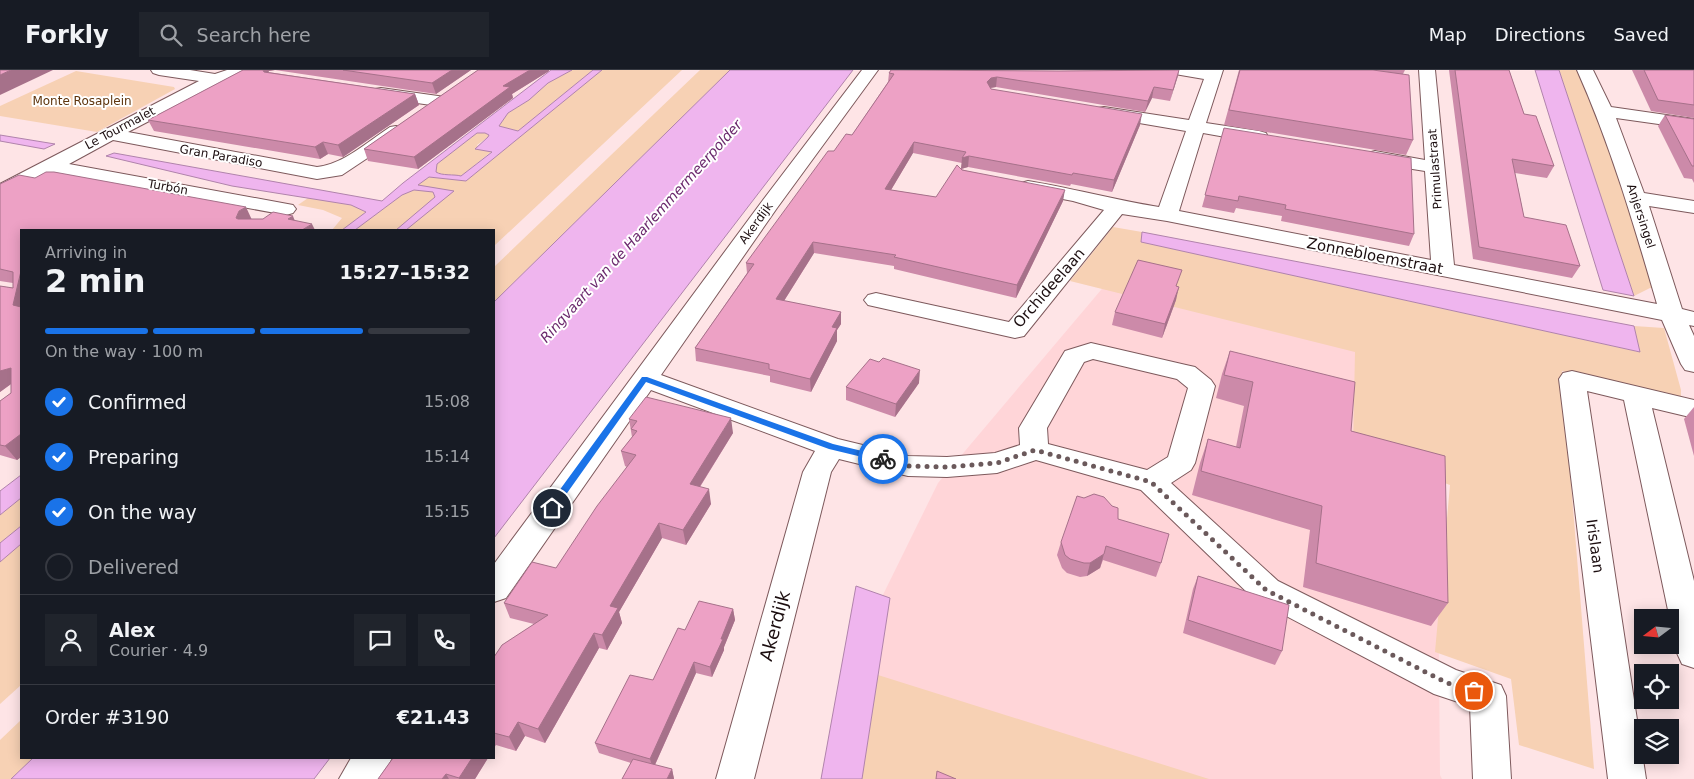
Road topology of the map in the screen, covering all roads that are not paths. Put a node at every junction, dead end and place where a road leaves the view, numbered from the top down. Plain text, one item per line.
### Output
1 (159, 70) edge
2 (870, 70) edge
3 (1175, 70) edge
4 (1585, 70) edge
5 (247, 72) edge
6 (1214, 73) edge
7 (216, 78) junction
8 (1422, 79) edge
9 (363, 90) edge
10 (1092, 110) edge
11 (1604, 111) junction
12 (1694, 124) edge
13 (1196, 127) junction
14 (108, 134) junction
15 (1272, 140) edge
16 (1358, 154) edge
17 (49, 166) junction
18 (1434, 167) junction
19 (1007, 183) edge
20 (0, 192) edge
21 (1636, 198) junction
22 (1117, 207) junction
23 (1694, 207) edge
24 (1167, 215) junction
25 (263, 225) edge
26 (1443, 269) junction
27 (876, 300) dead end
28 (1683, 317) edge
29 (1694, 364) edge
30 (644, 378) junction
31 (1636, 396) junction
32 (1694, 409) edge
33 (832, 447) junction
34 (1035, 450) junction
35 (1151, 482) junction
36 (495, 588) edge
37 (1694, 653) edge
38 (373, 759) edge
39 (358, 779) edge
40 (735, 779) edge
41 (1492, 779) edge
42 (1628, 779) edge

1 - 7 street
2 - 30 street, Akerdijk
3 - 6 street
4 - 11 street, Anjersingel
5 - 7 street, Le Tourmalet
6 - 13 street
7 - 14 street, Le Tourmalet
8 - 18 street, Primulastraat
9 - 14 street, Gran Paradiso
10 - 13 street
11 - 12 street
11 - 21 street, Anjersingel
13 - 15 street
13 - 24 street
14 - 17 street, Le Tourmalet
16 - 18 street
17 - 20 street, Le Tourmalet
17 - 25 street, Turbón
18 - 26 street, Primulastraat
19 - 22 street
21 - 23 street
21 - 28 street, Anjersingel
22 - 24 street
22 - 27 street, Orchideelaan
24 - 26 street, Zonnebloemstraat
26 - 28 street, Zonnebloemstraat
28 - 29 street, Anjersingel
30 - 33 street
30 - 36 street, Akerdijk
31 - 32 street, Irislaan
31 - 37 street
31 - 42 street, Irislaan
33 - 34 street
33 - 40 street, Akerdijk
34 - 35 street
34 - 35 street
35 - 41 street
38 - 39 street

